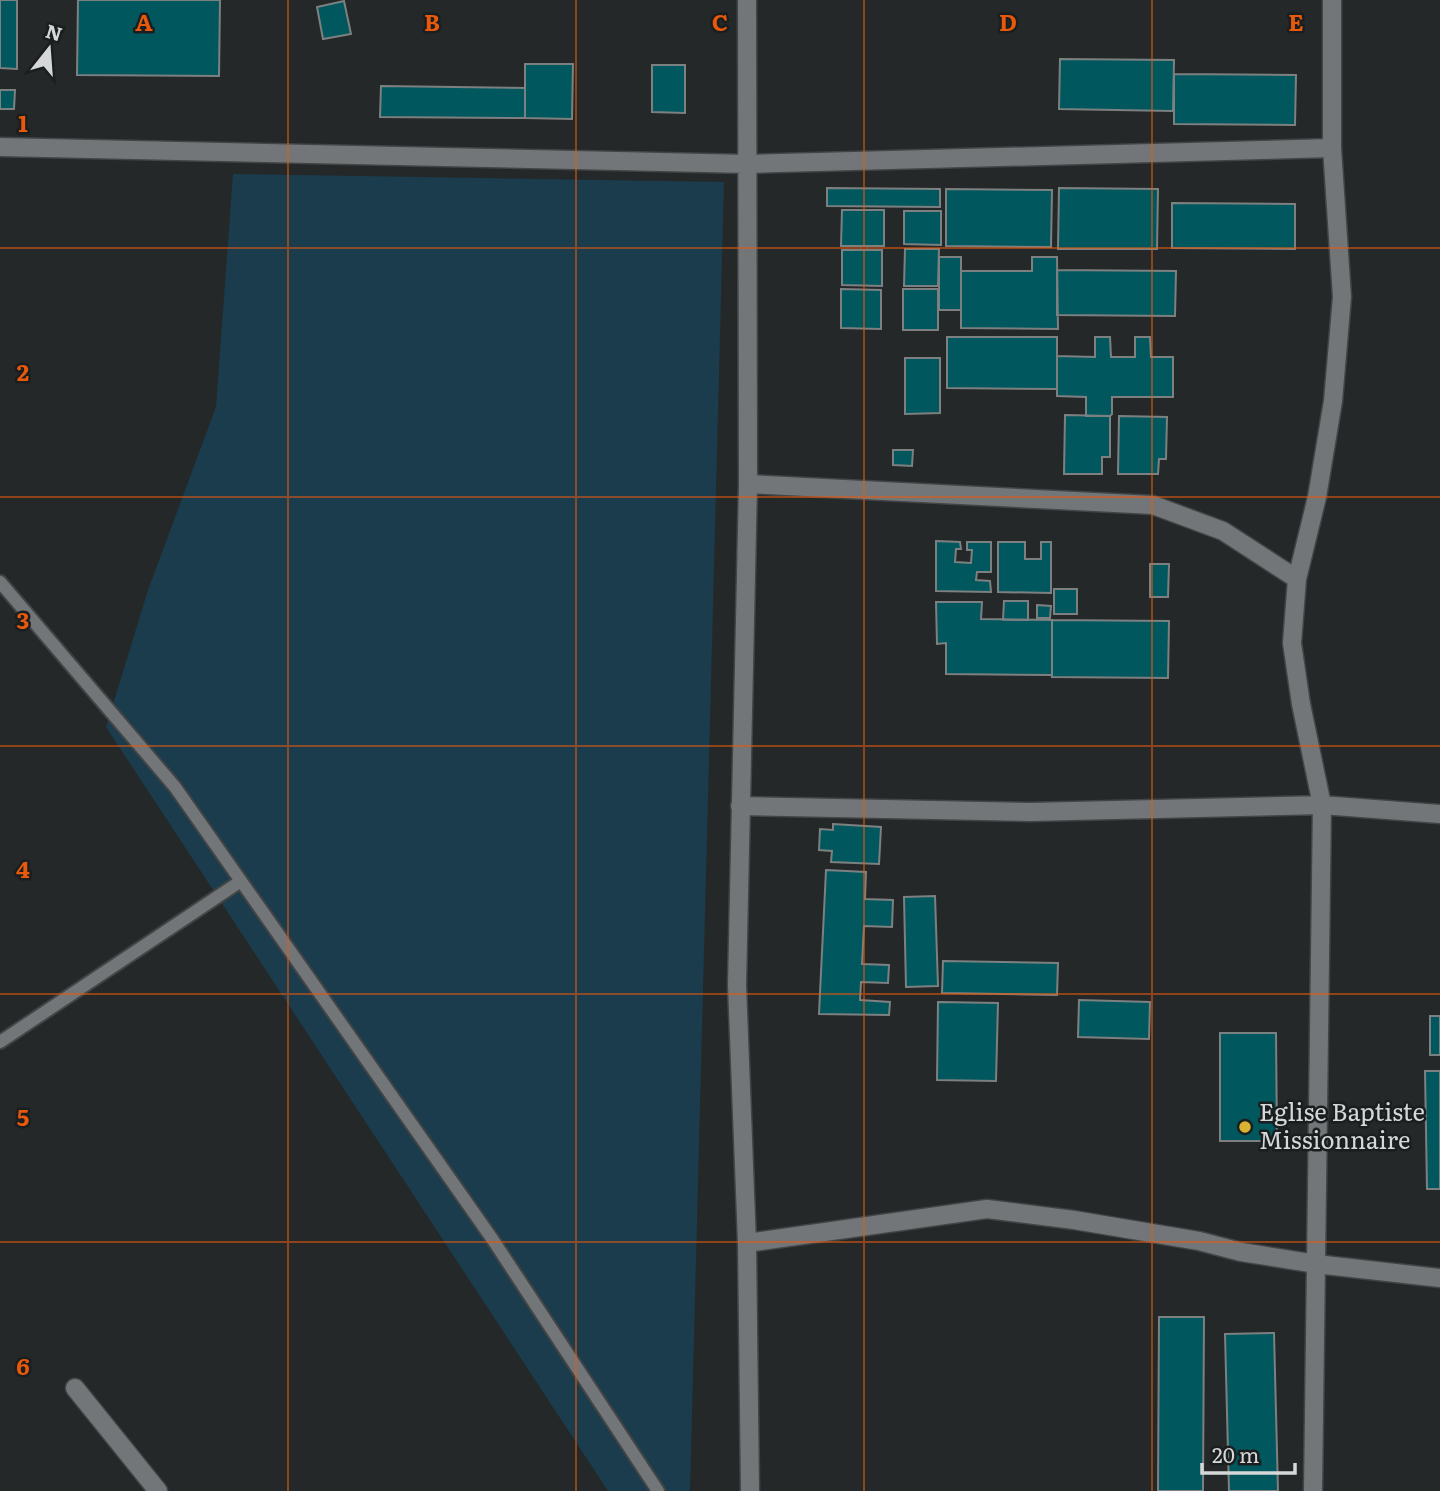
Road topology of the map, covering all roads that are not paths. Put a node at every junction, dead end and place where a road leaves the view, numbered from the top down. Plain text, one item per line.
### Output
1 (747, 0) edge
2 (1332, 0) edge
3 (0, 146) edge
4 (1332, 148) junction
5 (748, 164) junction
6 (748, 484) junction
7 (1297, 579) junction
8 (0, 582) edge
9 (1322, 805) junction
10 (740, 806) junction
11 (1440, 814) edge
12 (241, 881) junction
13 (0, 1042) edge
14 (747, 1243) junction
15 (1316, 1264) junction
16 (1440, 1278) edge
17 (75, 1388) dead end
18 (158, 1491) edge
19 (658, 1491) edge
20 (750, 1491) edge
21 (1313, 1491) edge

1 - 5 street
2 - 4 street
3 - 5 street
4 - 5 street
4 - 7 street
5 - 6 street
6 - 7 street
6 - 10 street
7 - 9 street
8 - 12 lane
9 - 10 street
9 - 11 street
9 - 15 street
10 - 14 street
12 - 13 lane
12 - 19 lane
14 - 15 street
14 - 20 street
15 - 16 street
15 - 21 street
17 - 18 street

